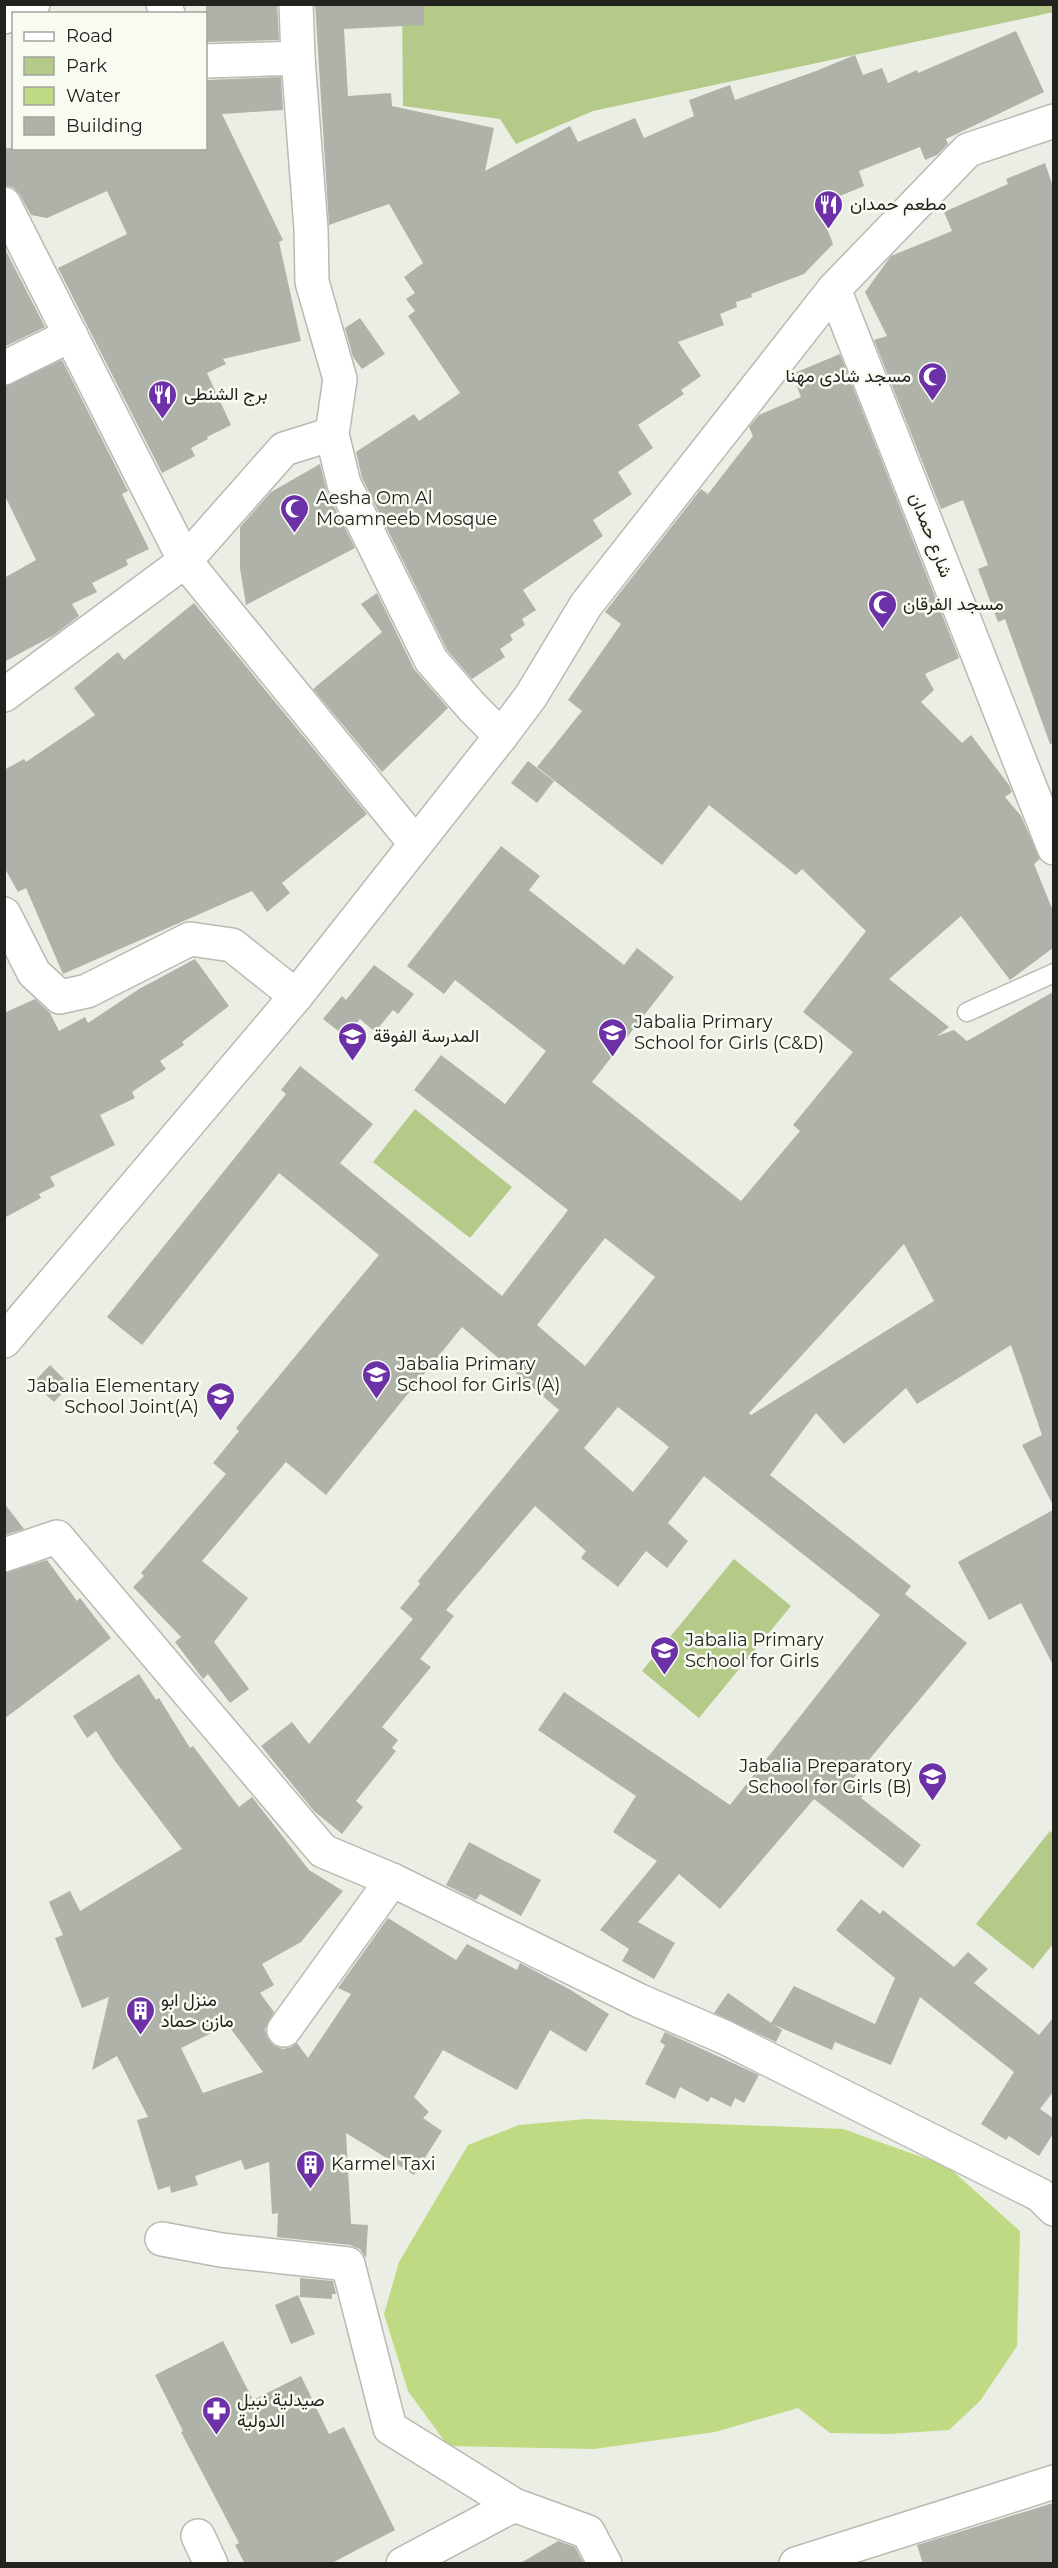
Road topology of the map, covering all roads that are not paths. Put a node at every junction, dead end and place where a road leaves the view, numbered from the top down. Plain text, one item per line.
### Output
1 (33, 4) edge
2 (296, 4) edge
3 (15, 12) edge
4 (298, 58) junction
5 (207, 61) edge
6 (1053, 121) edge
7 (4, 204) edge
8 (834, 289) junction
9 (71, 335) junction
10 (4, 368) edge
11 (333, 434) junction
12 (185, 561) junction
13 (4, 694) edge
14 (501, 736) junction
15 (415, 843) junction
16 (1053, 848) edge
17 (4, 914) edge
18 (1053, 973) edge
19 (296, 996) junction
20 (967, 1012) dead end
21 (4, 1341) edge
22 (4, 1555) edge
23 (392, 1880) junction
24 (284, 2030) dead end
25 (1049, 2197) edge
26 (162, 2239) dead end
27 (1053, 2482) edge
28 (514, 2505) junction
29 (402, 2564) edge
30 (605, 2564) edge
31 (796, 2564) edge

1 - 3 street
2 - 4 street
4 - 5 street
4 - 11 street
6 - 8 street
7 - 9 street
8 - 14 street
8 - 16 street, شارع حمدان
9 - 10 street
9 - 12 street
11 - 12 street
11 - 14 street
12 - 13 street
12 - 15 street
14 - 15 street
15 - 19 street
17 - 19 street
18 - 20 lane
19 - 21 street
22 - 23 street
23 - 24 street
23 - 25 street
26 - 28 street
27 - 31 street
28 - 29 street
28 - 30 street

